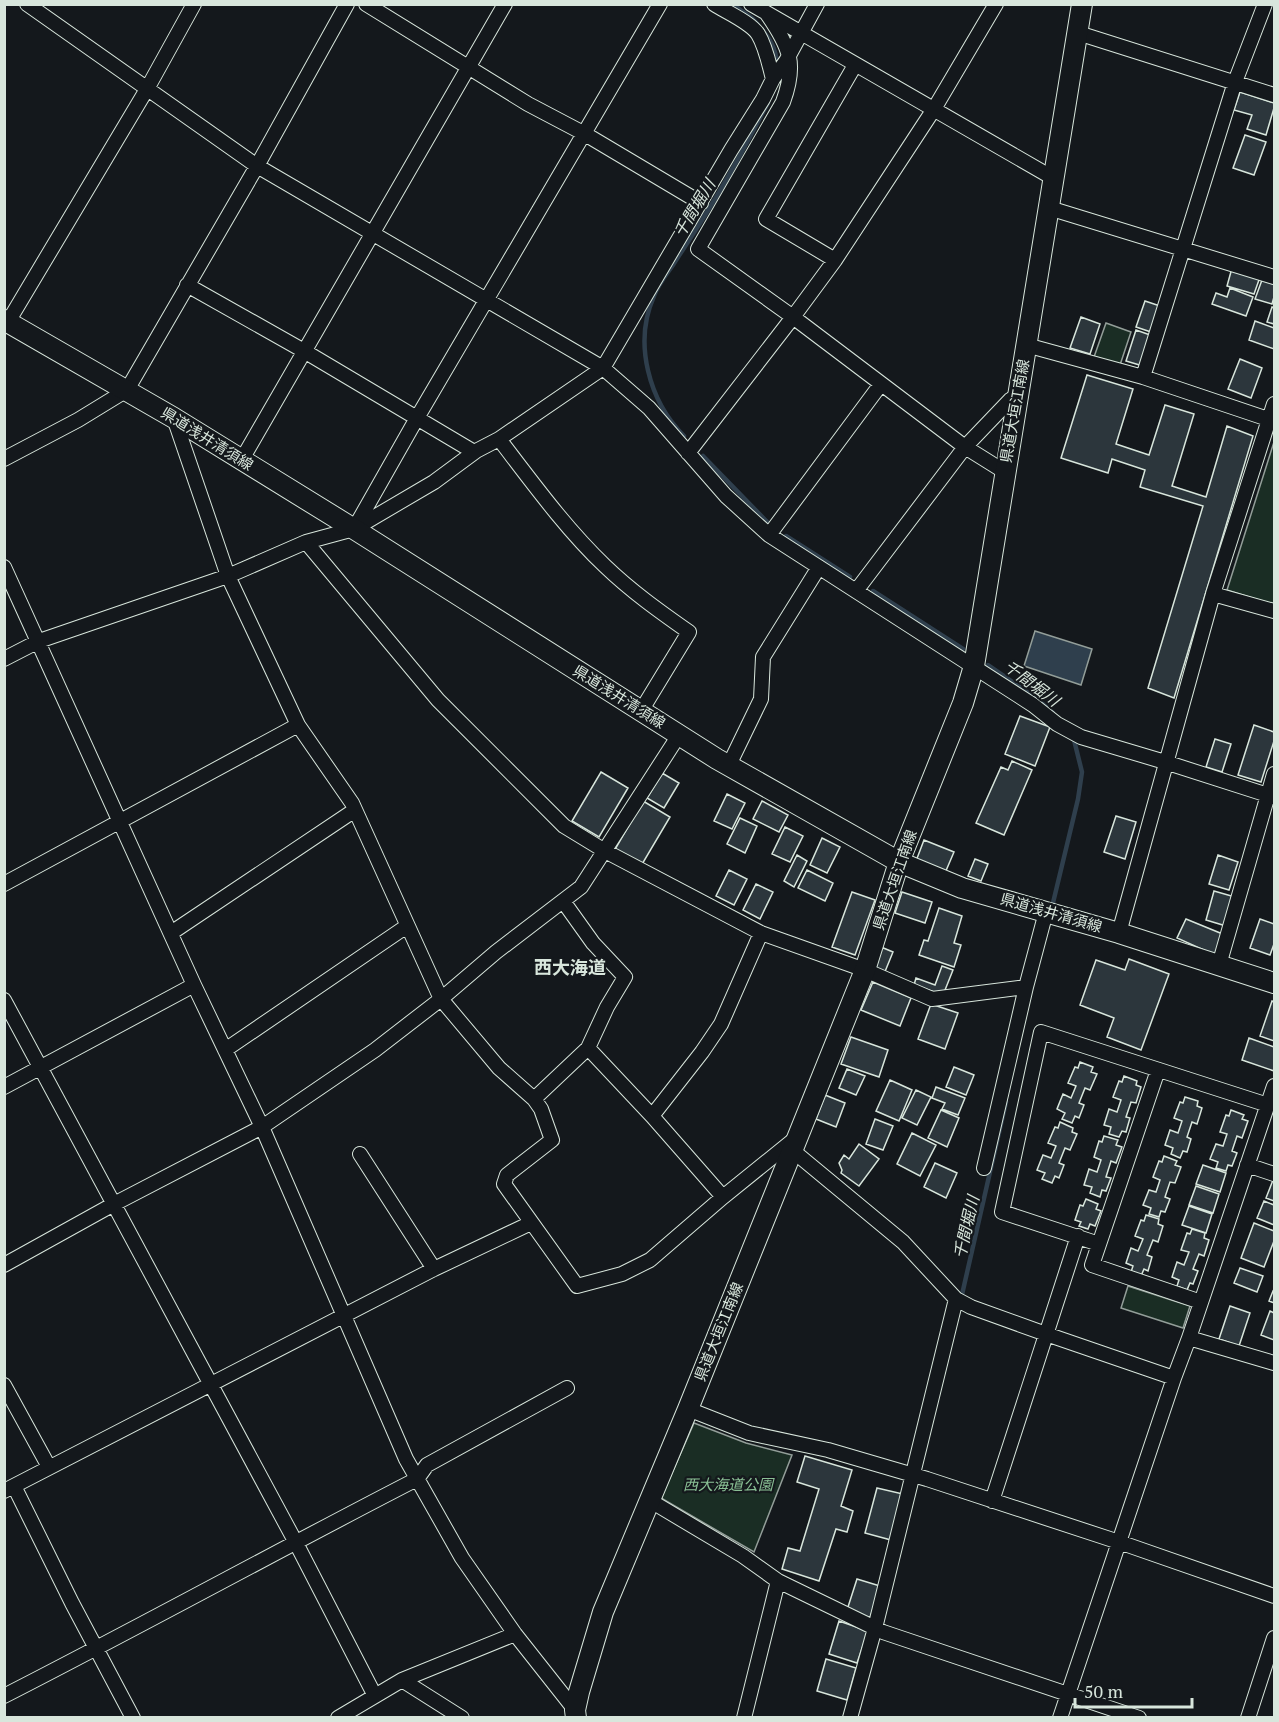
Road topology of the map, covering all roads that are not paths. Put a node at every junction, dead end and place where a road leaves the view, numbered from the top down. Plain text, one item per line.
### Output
1 (27, 4) edge
2 (194, 4) edge
3 (347, 4) edge
4 (366, 4) edge
5 (506, 4) edge
6 (660, 4) edge
7 (714, 4) edge
8 (751, 4) edge
9 (817, 4) edge
10 (996, 4) edge
11 (1082, 4) edge
12 (1265, 4) edge
13 (768, 14) junction
14 (1078, 33) junction
15 (801, 34) junction
16 (788, 57) junction
17 (855, 65) junction
18 (468, 68) junction
19 (774, 77) junction
20 (1235, 82) junction
21 (147, 89) junction
22 (1275, 95) edge
23 (934, 109) junction
24 (585, 134) junction
25 (257, 166) junction
26 (1053, 178) junction
27 (1049, 208) junction
28 (706, 210) junction
29 (372, 233) junction
30 (1183, 248) junction
31 (835, 260) junction
32 (1275, 277) edge
33 (188, 285) junction
34 (488, 299) junction
35 (793, 317) junction
36 (6, 321) edge
37 (1026, 345) junction
38 (304, 351) junction
39 (603, 368) junction
40 (1143, 377) junction
41 (881, 384) junction
42 (127, 390) junction
43 (1018, 395) junction
44 (1275, 404) edge
45 (174, 418) junction
46 (417, 418) junction
47 (1272, 420) edge
48 (499, 439) junction
49 (965, 447) junction
50 (474, 452) junction
51 (688, 453) junction
52 (4, 459) edge
53 (242, 461) junction
54 (1005, 472) junction
55 (354, 529) junction
56 (769, 535) junction
57 (306, 542) junction
58 (4, 567) edge
59 (819, 567) junction
60 (228, 576) junction
61 (856, 591) junction
62 (1213, 594) junction
63 (1275, 611) edge
64 (39, 641) junction
65 (4, 659) edge
66 (974, 666) junction
67 (641, 711) junction
68 (298, 725) junction
69 (679, 735) junction
70 (1165, 762) junction
71 (729, 765) junction
72 (1275, 774) edge
73 (1271, 796) edge
74 (355, 810) junction
75 (120, 821) junction
76 (605, 851) junction
77 (899, 862) junction
78 (4, 884) edge
79 (563, 901) junction
80 (1051, 914) junction
81 (407, 926) junction
82 (171, 933) junction
83 (761, 933) junction
84 (1119, 933) junction
85 (1219, 965) junction
86 (865, 970) junction
87 (1275, 983) edge
88 (194, 985) junction
89 (1026, 987) junction
90 (441, 999) junction
91 (4, 1000) edge
92 (588, 1048) junction
93 (225, 1050) junction
94 (41, 1067) junction
95 (1158, 1070) junction
96 (1275, 1086) edge
97 (4, 1087) edge
98 (534, 1099) junction
99 (1268, 1105) junction
100 (652, 1116) junction
101 (262, 1127) junction
102 (795, 1143) junction
103 (360, 1154) dead end
104 (1247, 1165) junction
105 (984, 1168) dead end
106 (1275, 1174) edge
107 (723, 1197) junction
108 (114, 1204) junction
109 (531, 1223) junction
110 (1078, 1236) junction
111 (1099, 1244) junction
112 (4, 1265) edge
113 (434, 1269) junction
114 (962, 1302) junction
115 (1201, 1302) junction
116 (343, 1316) junction
117 (1046, 1334) junction
118 (1189, 1338) junction
119 (1275, 1363) edge
120 (1173, 1378) junction
121 (210, 1384) junction
122 (4, 1385) edge
123 (567, 1388) dead end
124 (688, 1409) junction
125 (49, 1467) junction
126 (918, 1476) junction
127 (417, 1479) junction
128 (9, 1488) edge
129 (649, 1500) junction
130 (992, 1501) junction
131 (295, 1541) junction
132 (1119, 1542) junction
133 (778, 1581) junction
134 (1275, 1596) edge
135 (879, 1630) junction
136 (515, 1634) junction
137 (1275, 1638) edge
138 (97, 1649) junction
139 (402, 1680) junction
140 (1067, 1693) junction
141 (375, 1695) junction
142 (4, 1696) edge
143 (575, 1714) edge
144 (134, 1718) edge
145 (338, 1718) edge
146 (462, 1718) edge
147 (744, 1718) edge
148 (850, 1718) edge
149 (1060, 1718) edge
150 (1139, 1718) edge
151 (1248, 1718) edge

1 - 21 street
2 - 21 street
3 - 25 street
4 - 18 street
5 - 18 street
6 - 24 street
7 - 19 street
8 - 13 street
9 - 15 street
10 - 23 street
11 - 14 main road, 県道大垣江南線
12 - 20 street
13 - 15 street
13 - 16 street
14 - 20 street
14 - 26 main road, 県道大垣江南線
15 - 16 street
15 - 17 street
16 - 19 street
16 - 28 street
17 - 23 street
17 - 31 street
18 - 24 street
18 - 29 street
19 - 28 street
20 - 22 street
20 - 30 street
21 - 25 street
21 - 36 street
23 - 26 street
23 - 31 street
24 - 28 street
24 - 34 street
25 - 29 street
25 - 33 street
26 - 27 main road, 県道大垣江南線
27 - 30 street
27 - 37 main road, 県道大垣江南線
28 - 35 street
28 - 39 street
29 - 34 street
29 - 38 street
30 - 32 street
30 - 40 street
31 - 35 street
33 - 38 street
33 - 42 street
34 - 39 street
34 - 46 street
35 - 41 street
35 - 51 street
36 - 42 main road, 県道浅井清須線
37 - 40 street
37 - 43 main road, 県道大垣江南線
38 - 46 street
38 - 53 street
39 - 48 street
39 - 51 street
40 - 47 street
41 - 49 street
41 - 56 street
42 - 45 main road, 県道浅井清須線
42 - 52 street
43 - 49 street
43 - 54 main road, 県道大垣江南線
44 - 47 street
45 - 53 main road, 県道浅井清須線
45 - 60 street
46 - 50 street
46 - 55 street
47 - 62 street
48 - 50 street
48 - 67 street
49 - 54 street
49 - 61 street
50 - 55 street
51 - 56 street
53 - 55 main road, 県道浅井清須線
54 - 66 main road, 県道大垣江南線
55 - 57 street
55 - 67 main road, 県道浅井清須線
56 - 59 street
57 - 60 street
57 - 76 street
58 - 64 street
59 - 61 street
59 - 71 street
60 - 64 street
60 - 68 street
61 - 66 street
62 - 63 street
62 - 70 street
64 - 65 street
64 - 75 street
66 - 70 street
66 - 77 main road, 県道大垣江南線
67 - 69 main road, 県道浅井清須線
68 - 74 street
68 - 75 street
69 - 71 main road, 県道浅井清須線
69 - 76 street
70 - 73 street
70 - 84 street
71 - 77 main road, 県道浅井清須線
72 - 73 street
73 - 85 street
74 - 81 street
74 - 82 street
75 - 78 street
75 - 82 street
76 - 79 street
76 - 83 street
77 - 80 main road, 県道浅井清須線
77 - 86 main road, 県道大垣江南線
79 - 90 street
79 - 92 street
80 - 84 main road, 県道浅井清須線
80 - 89 street
81 - 90 street
81 - 93 street
82 - 88 street
83 - 86 street
83 - 100 street
84 - 85 main road, 県道浅井清須線
85 - 87 main road, 県道浅井清須線
86 - 89 street
86 - 102 main road, 県道大垣江南線
88 - 93 street
88 - 94 street
89 - 105 street
90 - 98 street
90 - 101 street
91 - 94 street
92 - 98 street
92 - 100 street
93 - 101 street
94 - 97 street
94 - 108 street
95 - 99 street
95 - 110 street
95 - 111 street
96 - 99 street
98 - 109 street
99 - 104 street
100 - 107 street
101 - 108 street
101 - 116 street
102 - 107 street
102 - 114 street
102 - 124 main road, 県道大垣江南線
103 - 113 street
104 - 106 street
104 - 115 street
107 - 109 street
108 - 112 street
108 - 121 street
109 - 113 street
110 - 111 street
110 - 117 street
111 - 115 street
113 - 116 street
114 - 117 street
114 - 126 street
115 - 118 street
116 - 121 street
116 - 127 street
117 - 120 street
117 - 130 street
118 - 119 street
118 - 120 street
120 - 132 street
121 - 125 street
121 - 131 street
122 - 125 street
123 - 127 street
124 - 126 street
124 - 129 main road, 県道大垣江南線
125 - 128 street
126 - 130 street
126 - 135 street
127 - 131 street
127 - 136 street
128 - 138 street
129 - 133 street
129 - 143 main road, 県道大垣江南線
130 - 132 street
131 - 138 street
131 - 141 street
132 - 134 street
132 - 140 street
133 - 135 street
133 - 147 street
135 - 140 street
135 - 148 street
136 - 139 street
136 - 143 street
137 - 151 street
138 - 142 street
138 - 144 street
139 - 141 street
139 - 146 street
140 - 149 street
140 - 150 street
141 - 145 street

